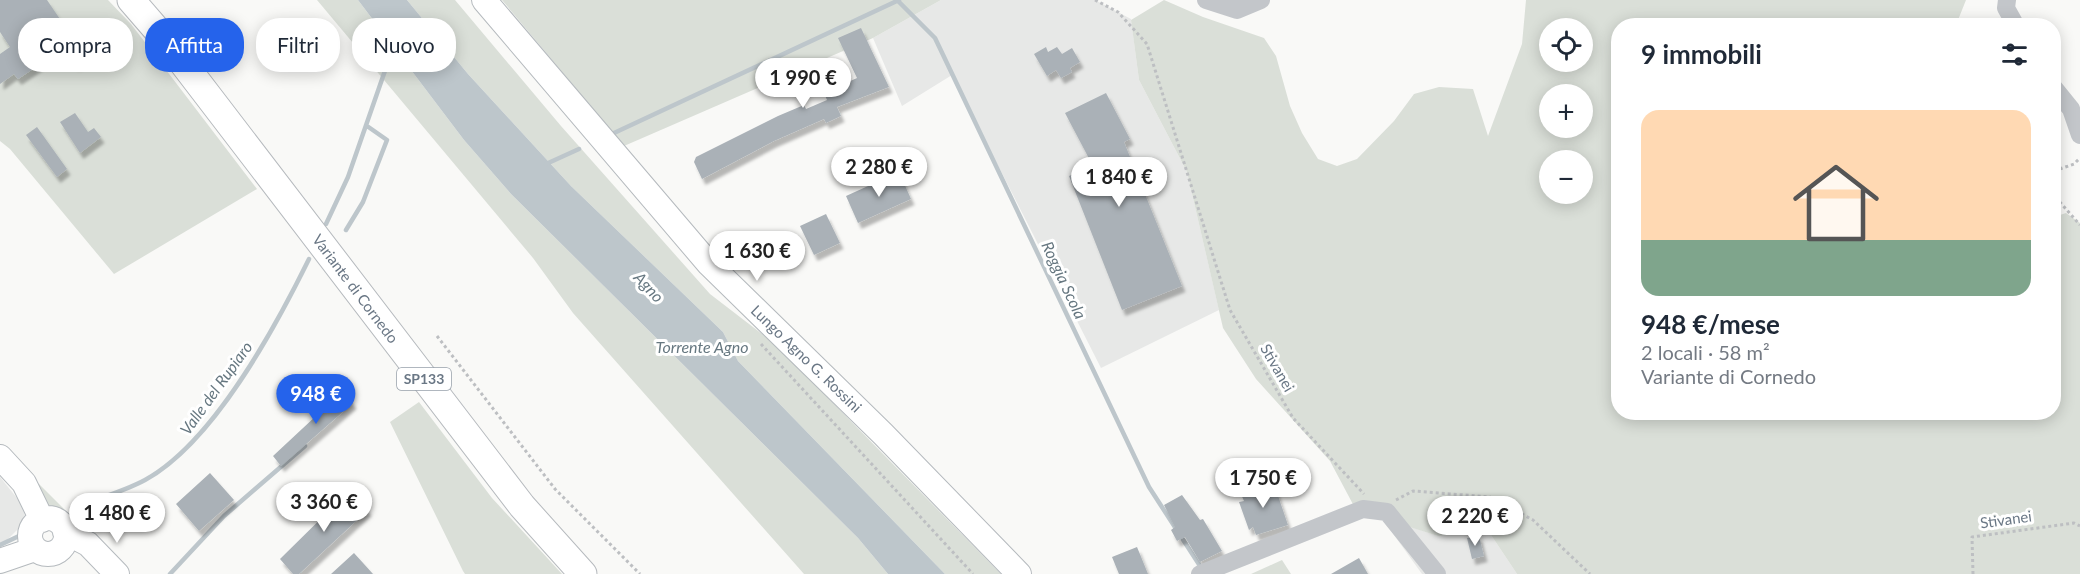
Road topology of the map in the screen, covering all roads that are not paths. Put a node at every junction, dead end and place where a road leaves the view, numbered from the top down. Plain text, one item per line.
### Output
1 (131, 0) edge
2 (484, 0) edge
3 (1206, 0) edge
4 (1261, 0) edge
5 (2007, 0) edge
6 (2012, 18) edge
7 (2061, 97) edge
8 (2080, 135) edge
9 (0, 457) edge
10 (27, 536) edge
11 (73, 539) junction
12 (117, 574) edge
13 (583, 574) edge
14 (1019, 574) edge
15 (1200, 574) edge
16 (1437, 574) edge

1 - 13 main road, Variante di Cornedo / SP133
2 - 14 main road, Lungo Agno G. Rossini
3 - 4 street
5 - 6 street
7 - 8 street
9 - 10 main road
10 - 11 main road
10 - 11 main road
11 - 12 main road
15 - 16 street

